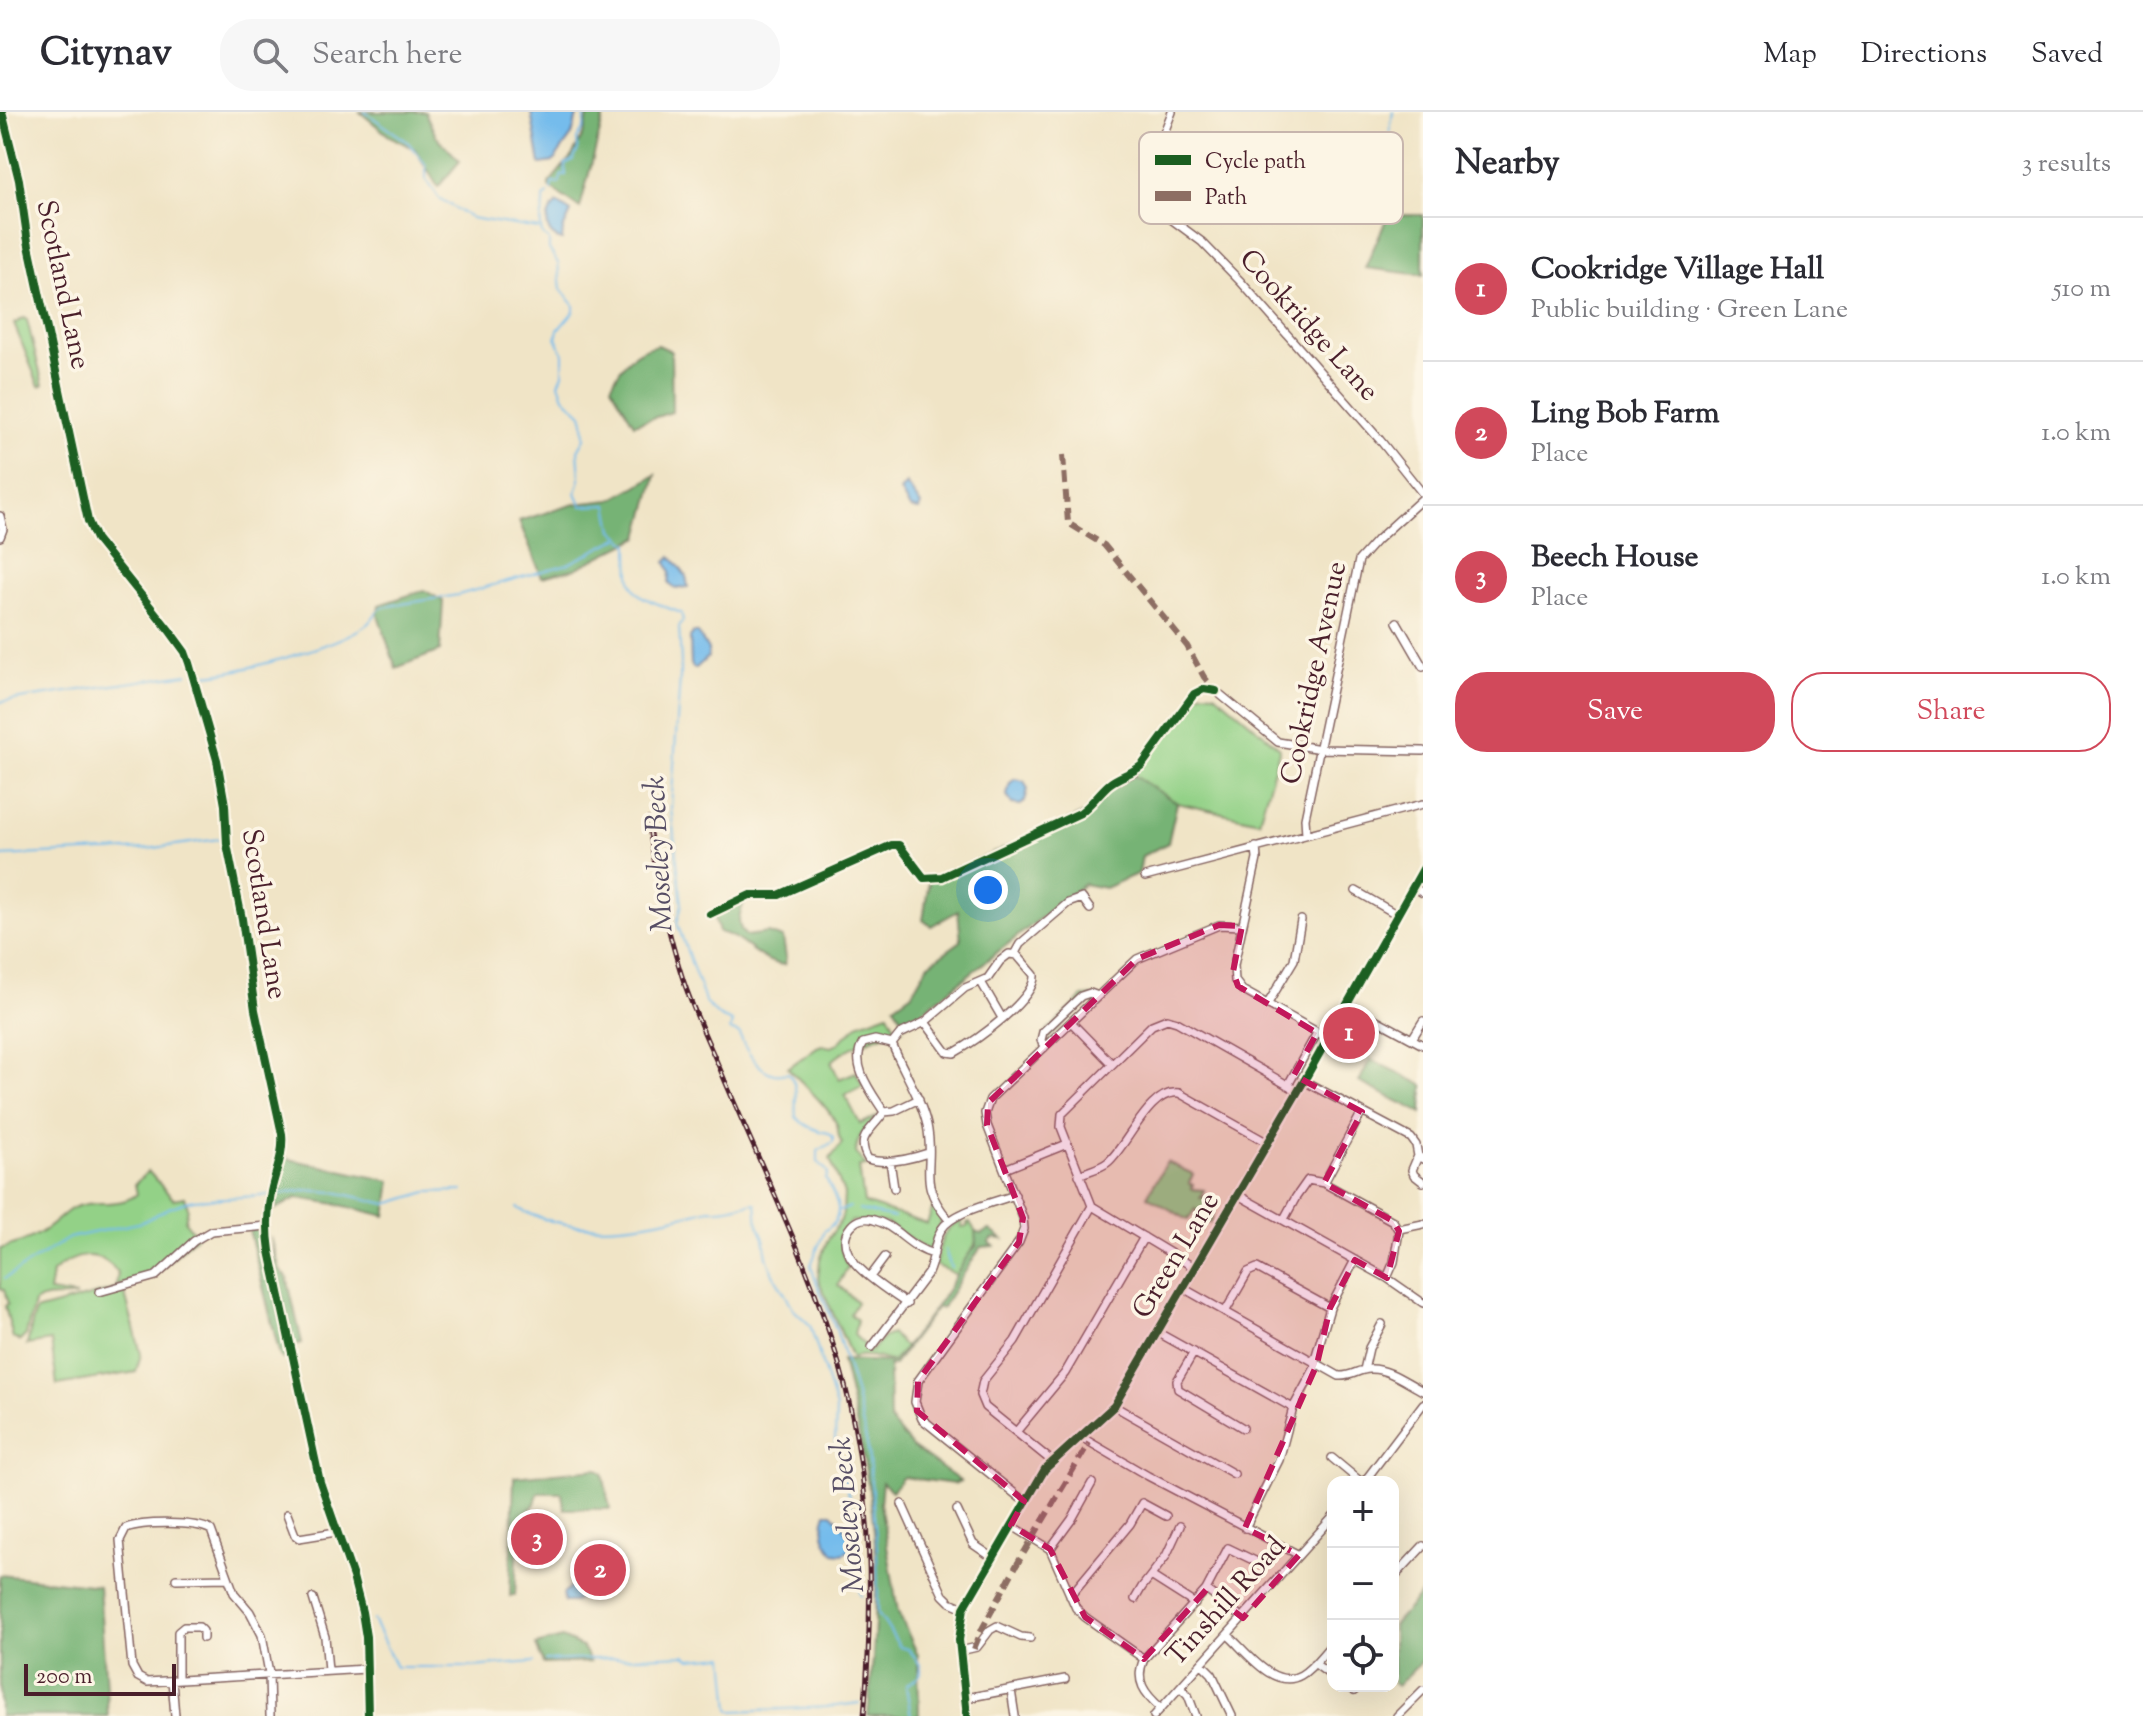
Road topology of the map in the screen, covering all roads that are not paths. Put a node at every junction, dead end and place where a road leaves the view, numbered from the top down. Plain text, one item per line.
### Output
1 (2, 112) edge
2 (1172, 112) edge
3 (1164, 132) edge
4 (10, 147) junction
5 (0, 149) edge
6 (1178, 224) edge
7 (1423, 496) edge
8 (0, 516) edge
9 (0, 537) edge
10 (1397, 622) dead end
11 (1423, 667) edge
12 (1321, 749) junction
13 (1423, 751) edge
14 (1423, 804) edge
15 (1306, 834) junction
16 (1256, 847) junction
17 (1423, 869) edge
18 (1145, 877) dead end
19 (1413, 887) junction
20 (1356, 891) dead end
21 (1423, 893) edge
22 (1090, 909) dead end
23 (710, 914) dead end
24 (1396, 914) junction
25 (1301, 920) dead end
26 (1242, 926) junction
27 (1015, 953) junction
28 (981, 982) junction
29 (1098, 996) junction
30 (1347, 1004) junction
31 (1267, 1005) junction
32 (1002, 1018) junction
33 (1423, 1021) edge
34 (925, 1022) junction
35 (1071, 1022) junction
36 (1317, 1033) junction
37 (1328, 1038) junction
38 (1412, 1039) junction
39 (892, 1044) junction
40 (1423, 1045) edge
41 (1044, 1048) junction
42 (1112, 1064) junction
43 (1304, 1081) junction
44 (1288, 1085) junction
45 (1298, 1091) junction
46 (919, 1099) junction
47 (884, 1112) junction
48 (1362, 1112) junction
49 (1268, 1143) junction
50 (1067, 1144) junction
51 (928, 1153) junction
52 (1421, 1157) edge
53 (890, 1161) junction
54 (1005, 1169) junction
55 (1079, 1175) junction
56 (1423, 1182) edge
57 (1324, 1183) junction
58 (894, 1188) dead end
59 (1015, 1195) junction
60 (1238, 1195) junction
61 (1092, 1206) junction
62 (1284, 1219) junction
63 (949, 1220) junction
64 (1423, 1224) edge
65 (267, 1226) junction
66 (1399, 1229) junction
67 (1144, 1237) junction
68 (934, 1254) junction
69 (885, 1257) dead end
70 (1355, 1260) junction
71 (1195, 1268) junction
72 (870, 1277) junction
73 (1387, 1278) junction
74 (1183, 1288) junction
75 (99, 1292) dead end
76 (1423, 1303) edge
77 (907, 1304) junction
78 (1330, 1308) junction
79 (1225, 1312) junction
80 (1382, 1324) dead end
81 (1157, 1332) junction
82 (872, 1347) dead end
83 (1194, 1352) junction
84 (1316, 1363) junction
85 (1364, 1370) junction
86 (1423, 1391) edge
87 (1423, 1404) edge
88 (1114, 1406) junction
89 (1293, 1408) junction
90 (1243, 1428) dead end
91 (1016, 1432) junction
92 (1081, 1437) junction
93 (1332, 1458) dead end
94 (1053, 1462) junction
95 (1234, 1474) dead end
96 (1354, 1476) edge
97 (1367, 1476) edge
98 (1092, 1483) dead end
99 (1024, 1501) junction
100 (902, 1504) dead end
101 (957, 1510) dead end
102 (287, 1514) dead end
103 (1166, 1516) dead end
104 (1327, 1524) edge
105 (1011, 1525) junction
106 (1180, 1526) dead end
107 (1245, 1528) junction
108 (336, 1532) junction
109 (1423, 1546) edge
110 (1050, 1549) junction
111 (1299, 1555) junction
112 (992, 1557) junction
113 (1255, 1561) dead end
114 (1399, 1572) edge
115 (1151, 1576) junction
116 (227, 1578) junction
117 (176, 1579) dead end
118 (1206, 1590) junction
119 (1070, 1596) junction
120 (313, 1598) dead end
121 (1135, 1599) dead end
122 (1195, 1604) junction
123 (964, 1608) junction
124 (1243, 1618) junction
125 (1228, 1635) junction
126 (203, 1638) dead end
127 (1030, 1638) dead end
128 (1327, 1649) edge
129 (960, 1651) junction
130 (1144, 1659) junction
131 (1314, 1663) junction
132 (1202, 1664) junction
133 (366, 1669) junction
134 (328, 1670) junction
135 (269, 1673) junction
136 (1327, 1673) edge
137 (1065, 1679) dead end
138 (175, 1680) junction
139 (1180, 1687) junction
140 (1011, 1690) junction
141 (1421, 1696) edge
142 (966, 1698) junction
143 (1161, 1708) junction
144 (175, 1716) edge
145 (270, 1716) edge
146 (368, 1716) edge
147 (967, 1716) edge
148 (1015, 1716) edge
149 (1154, 1716) edge
150 (1196, 1716) edge
151 (1232, 1716) edge
152 (1397, 1716) edge

1 - 4 street, Scotland Lane
2 - 3 street, Cookridge Lane
4 - 5 street
4 - 65 street, Scotland Lane
6 - 7 street, Cookridge Lane
7 - 12 street, Cookridge Avenue
8 - 9 street
10 - 11 street
12 - 13 street
12 - 15 street, Cookridge Avenue
12 - 23 street
14 - 15 street
15 - 16 street
16 - 18 street
16 - 26 street
17 - 19 street, Green Lane
19 - 21 street
19 - 24 street, Green Lane
20 - 24 street
22 - 27 street
24 - 30 street, Green Lane
25 - 31 street
26 - 29 street
26 - 31 street
27 - 28 street
27 - 32 street
28 - 32 street
28 - 34 street
29 - 35 street
29 - 41 street
30 - 37 street, Green Lane
30 - 38 street
31 - 36 street
32 - 34 street
33 - 38 street
34 - 39 street
35 - 41 street
35 - 42 street
36 - 37 street
36 - 44 street
37 - 43 street, Green Lane
38 - 40 street
39 - 46 street
39 - 47 street
41 - 54 street
42 - 44 street
42 - 50 street
43 - 45 street, Green Lane
43 - 48 street
44 - 45 street
45 - 49 street, Green Lane
46 - 47 street
46 - 51 street
47 - 53 street
48 - 52 street
48 - 57 street
49 - 55 street
49 - 60 street, Green Lane
50 - 54 street
50 - 55 street
51 - 53 street
51 - 63 street
52 - 56 street
53 - 58 street
54 - 59 street
55 - 61 street
57 - 62 street
57 - 66 street
59 - 63 street
59 - 99 street
60 - 62 street
60 - 71 street, Green Lane
61 - 67 street
61 - 91 street
62 - 70 street
63 - 68 street
64 - 66 street
65 - 75 street
65 - 108 street, Scotland Lane
66 - 73 street
67 - 71 street
67 - 91 street
68 - 72 street
68 - 77 street
69 - 72 street
70 - 73 street
70 - 78 street
71 - 74 street, Green Lane
72 - 77 street
73 - 76 street
74 - 79 street
74 - 81 street, Green Lane
77 - 82 street
78 - 79 street
78 - 84 street
79 - 84 street
80 - 85 street
81 - 83 street
81 - 88 street, Green Lane
83 - 89 street
83 - 90 street
84 - 85 street
84 - 89 street
85 - 86 street
87 - 97 street
88 - 92 street, Green Lane
88 - 95 street
89 - 107 street
91 - 94 street
92 - 94 street, Green Lane
92 - 107 street
93 - 96 street
94 - 99 street, Green Lane
98 - 110 street
99 - 105 street, Green Lane
100 - 123 street
101 - 112 street
102 - 108 street
103 - 119 street
104 - 111 street, Tinshill Road
105 - 110 street
105 - 112 street, Green Lane
106 - 115 street
107 - 111 street
108 - 133 street, Scotland Lane
109 - 114 street
110 - 119 street
111 - 124 street, Tinshill Road
112 - 123 street, Green Lane
113 - 118 street
115 - 121 street
115 - 122 street
116 - 117 street
116 - 135 street
116 - 138 street
118 - 122 street
118 - 124 street
119 - 130 street
120 - 134 street
122 - 130 street
123 - 129 street, Green Lane
124 - 125 street, Tinshill Road
125 - 131 street
125 - 132 street, Tinshill Road
126 - 138 street
127 - 129 street
128 - 131 street
129 - 142 street, Green Lane
130 - 143 street
131 - 136 street
132 - 139 street, Tinshill Road
132 - 151 street
133 - 134 street
133 - 146 street, Scotland Lane
134 - 135 street
135 - 138 street
135 - 145 street
137 - 140 street
138 - 144 street
139 - 143 street, Tinshill Road
139 - 150 street
140 - 142 street
140 - 148 street
141 - 152 street
142 - 147 street, Green Lane
143 - 149 street, Tinshill Road

